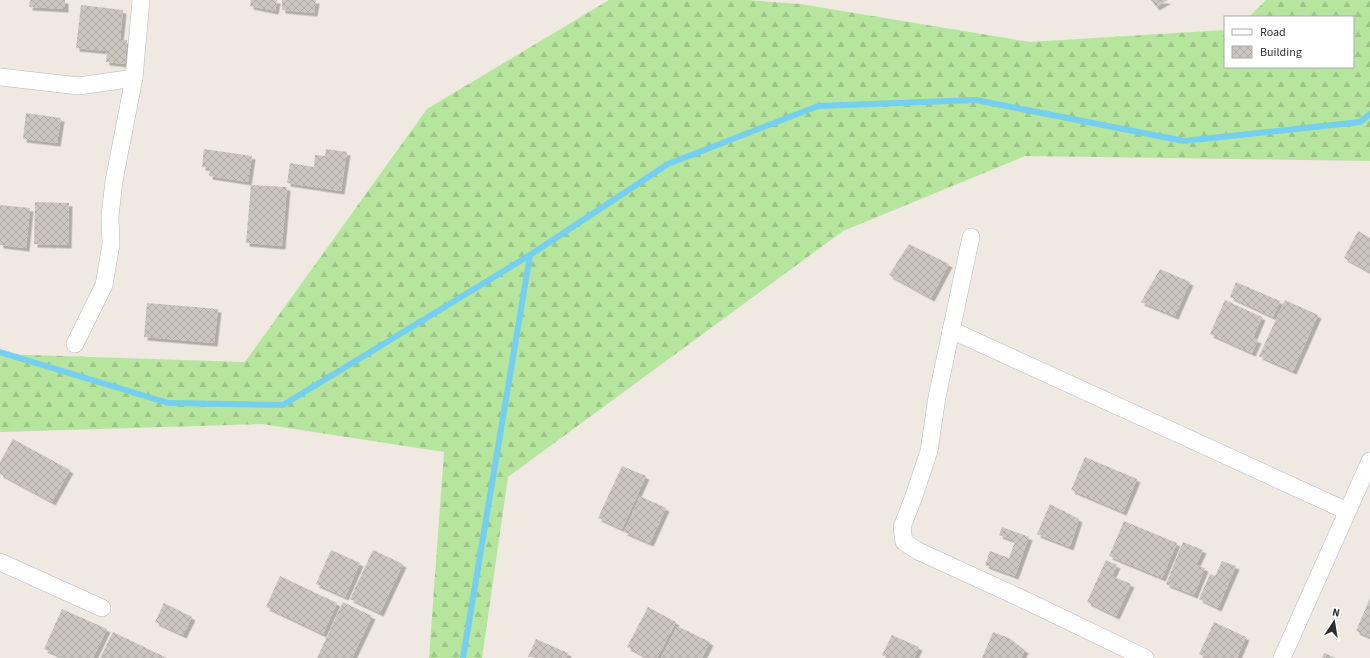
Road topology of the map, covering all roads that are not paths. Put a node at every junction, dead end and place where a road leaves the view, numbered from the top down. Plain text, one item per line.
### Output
1 (141, 0) edge
2 (0, 77) edge
3 (134, 78) junction
4 (971, 238) dead end
5 (951, 330) junction
6 (75, 344) dead end
7 (1370, 461) edge
8 (1347, 511) junction
9 (0, 562) edge
10 (102, 608) dead end
11 (1145, 658) edge
12 (1282, 658) edge

1 - 3 street
2 - 3 street
3 - 6 street
4 - 5 street
5 - 8 street
5 - 11 street
7 - 8 street
8 - 12 street
9 - 10 street

